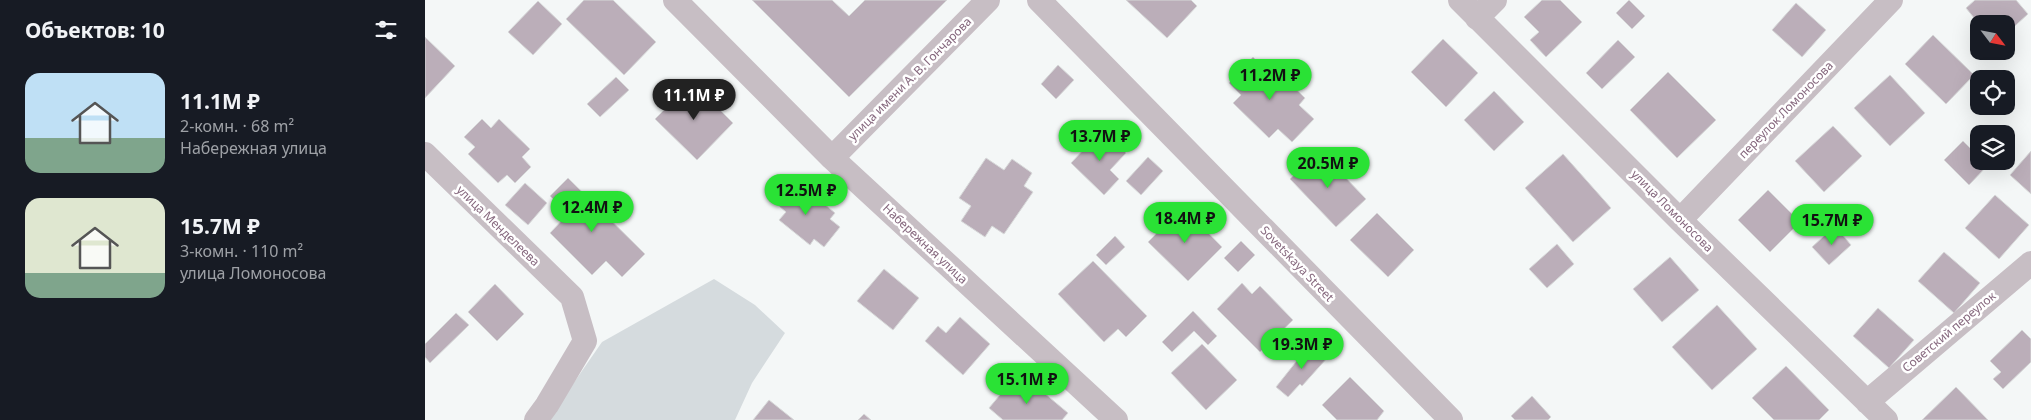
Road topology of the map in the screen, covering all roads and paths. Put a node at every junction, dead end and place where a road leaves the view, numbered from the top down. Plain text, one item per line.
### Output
1 (675, 0) edge
2 (988, 0) edge
3 (1039, 0) edge
4 (1460, 0) edge
5 (1495, 0) edge
6 (1891, 0) edge
7 (1477, 18) junction
8 (425, 154) edge
9 (832, 158) junction
10 (1680, 220) junction
11 (2031, 262) edge
12 (1867, 402) junction
13 (536, 420) edge
14 (1116, 420) edge
15 (1451, 420) edge
16 (1886, 420) edge

1 - 9 street, Набережная улица
2 - 9 street, улица имени А. В. Гончарова
3 - 15 street, Sovetskaya Street
4 - 7 street, улица Ломоносова
5 - 7 street
6 - 10 street, переулок Ломоносова
7 - 10 street, улица Ломоносова
8 - 13 street, улица Менделеева
9 - 14 street, Набережная улица
10 - 12 street, улица Ломоносова
11 - 12 street, Советский переулок
12 - 16 street, улица Ломоносова

